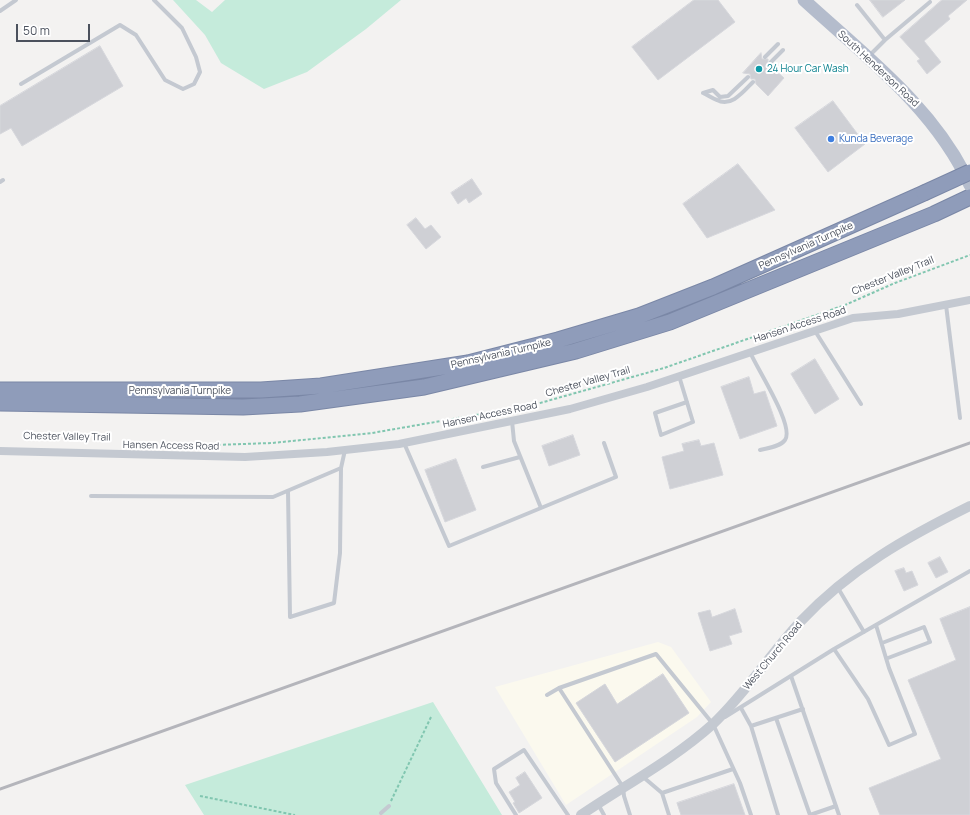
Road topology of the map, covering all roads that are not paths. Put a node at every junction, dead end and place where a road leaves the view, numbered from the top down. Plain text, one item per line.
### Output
1 (16, 0) edge
2 (154, 0) edge
3 (804, 0) edge
4 (930, 2) dead end
5 (857, 5) dead end
6 (0, 11) edge
7 (885, 40) junction
8 (778, 44) dead end
9 (783, 50) dead end
10 (765, 57) dead end
11 (868, 58) junction
12 (771, 62) dead end
13 (748, 77) dead end
14 (753, 82) dead end
15 (21, 84) dead end
16 (970, 172) edge
17 (970, 185) edge
18 (970, 197) edge
19 (970, 300) edge
20 (946, 305) junction
21 (815, 330) junction
22 (750, 352) junction
23 (679, 376) junction
24 (0, 390) edge
25 (687, 402) junction
26 (0, 403) edge
27 (861, 404) dead end
28 (960, 418) dead end
29 (512, 421) junction
30 (404, 443) junction
31 (604, 443) dead end
32 (345, 450) junction
33 (760, 450) dead end
34 (0, 451) edge
35 (520, 457) junction
36 (483, 467) dead end
37 (341, 468) junction
38 (288, 491) junction
39 (91, 496) dead end
40 (970, 506) edge
41 (541, 508) junction
42 (970, 571) edge
43 (837, 587) junction
44 (876, 625) junction
45 (864, 632) junction
46 (882, 643) junction
47 (834, 649) junction
48 (888, 658) junction
49 (791, 676) junction
50 (559, 688) junction
51 (547, 695) dead end
52 (741, 708) junction
53 (803, 709) junction
54 (776, 718) junction
55 (713, 724) junction
56 (751, 726) junction
57 (733, 770) junction
58 (642, 776) junction
59 (623, 787) junction
60 (662, 793) junction
61 (597, 804) junction
62 (389, 806) road end
63 (836, 806) junction
64 (380, 814) edge
65 (516, 815) edge
66 (568, 815) edge
67 (581, 815) edge
68 (604, 815) edge
69 (630, 815) edge
70 (669, 815) edge
71 (751, 815) edge
72 (778, 815) edge
73 (810, 815) edge
74 (839, 815) edge

1 - 6 lane
2 - 15 lane
3 - 11 main road, South Henderson Road
4 - 7 lane
5 - 7 lane
7 - 11 lane
8 - 10 lane
9 - 12 lane
11 - 17 main road, South Henderson Road
13 - 14 lane
16 - 24 highway, Pennsylvania Turnpike, bridge
18 - 26 highway, Pennsylvania Turnpike
19 - 20 street, Hansen Access Road
20 - 21 street, Hansen Access Road
20 - 28 lane
21 - 22 street, Hansen Access Road
21 - 27 lane
22 - 23 street, Hansen Access Road
22 - 33 lane
23 - 25 lane
23 - 29 street, Hansen Access Road
25 - 25 lane
29 - 30 street, Hansen Access Road
29 - 35 lane
30 - 32 street, Hansen Access Road
30 - 41 lane
31 - 41 lane
32 - 34 street, Hansen Access Road
32 - 37 lane
35 - 36 lane
35 - 41 lane
37 - 38 lane
37 - 38 lane
38 - 39 lane
40 - 43 street, West Church Road
42 - 44 lane
43 - 45 lane
43 - 55 street, West Church Road
44 - 45 lane
44 - 46 lane
45 - 47 lane
46 - 48 lane
46 - 48 lane
47 - 48 lane
47 - 49 lane
49 - 52 lane
49 - 53 lane
50 - 51 lane
50 - 55 lane
50 - 59 lane
52 - 55 lane
52 - 56 lane
53 - 54 lane
53 - 63 lane
54 - 56 lane
54 - 73 lane
55 - 57 lane
55 - 58 street, West Church Road
56 - 72 lane
57 - 60 lane
57 - 71 lane
58 - 59 street, West Church Road
58 - 60 lane
59 - 61 street, West Church Road
59 - 69 lane
60 - 70 lane
61 - 67 street, West Church Road
61 - 68 lane
62 - 64 lane
63 - 73 lane
63 - 74 lane
65 - 66 lane

